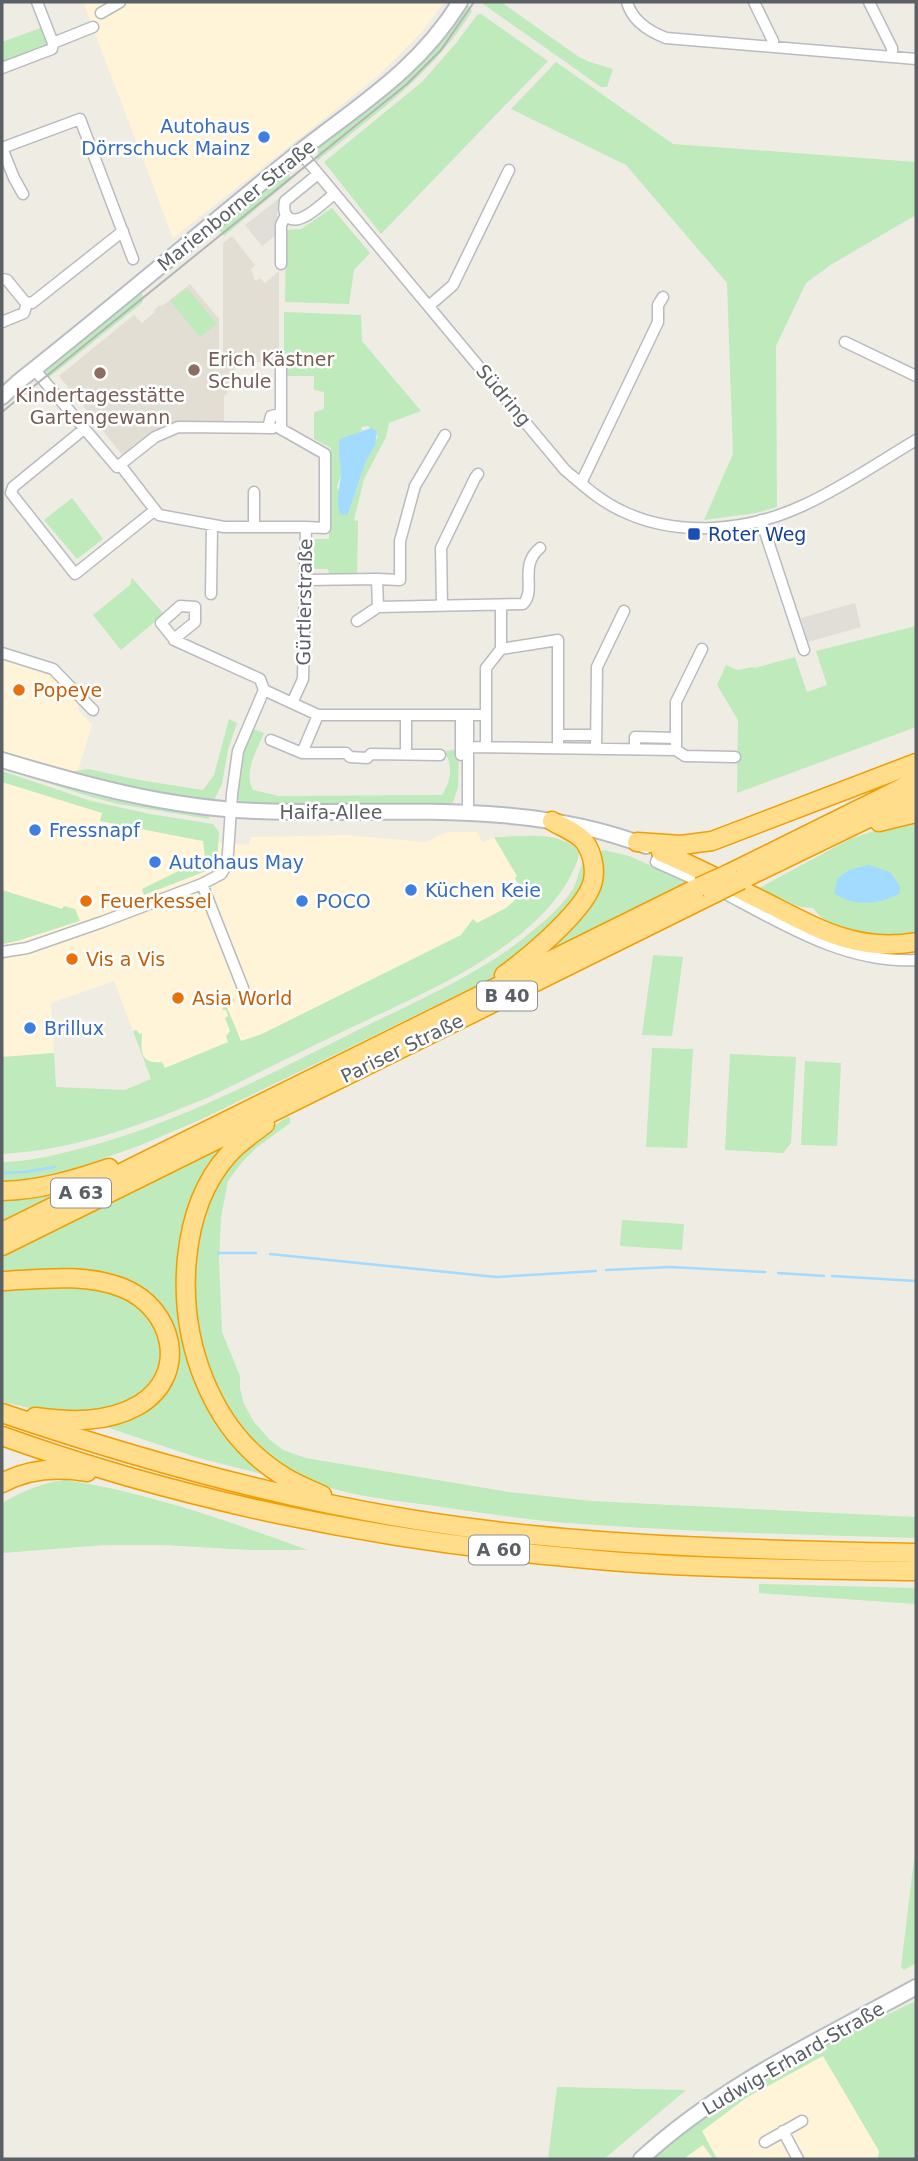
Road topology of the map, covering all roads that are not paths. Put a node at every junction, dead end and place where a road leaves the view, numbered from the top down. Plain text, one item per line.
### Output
1 (37, 2) edge
2 (120, 2) edge
3 (460, 2) edge
4 (627, 2) edge
5 (754, 2) edge
6 (869, 2) edge
7 (102, 13) dead end
8 (93, 27) dead end
9 (53, 43) junction
10 (773, 47) junction
11 (891, 57) junction
12 (916, 59) edge
13 (2, 68) edge
14 (2, 148) edge
15 (300, 152) junction
16 (509, 170) dead end
17 (318, 174) junction
18 (23, 194) dead end
19 (334, 194) junction
20 (286, 215) junction
21 (123, 231) junction
22 (134, 259) dead end
23 (281, 264) dead end
24 (2, 279) edge
25 (663, 297) dead end
26 (27, 303) junction
27 (429, 306) junction
28 (2, 322) edge
29 (845, 342) dead end
30 (281, 362) dead end
31 (34, 369) junction
32 (916, 376) edge
33 (2, 397) edge
34 (281, 414) junction
35 (268, 428) junction
36 (84, 429) junction
37 (281, 429) junction
38 (445, 435) dead end
39 (916, 440) edge
40 (121, 466) junction
41 (478, 474) dead end
42 (581, 483) junction
43 (254, 492) dead end
44 (155, 510) junction
45 (761, 520) junction
46 (212, 526) junction
47 (254, 527) junction
48 (306, 527) junction
49 (540, 548) dead end
50 (377, 579) junction
51 (305, 580) junction
52 (211, 594) dead end
53 (500, 605) junction
54 (442, 606) junction
55 (378, 607) junction
56 (624, 611) dead end
57 (358, 621) dead end
58 (174, 639) dead end
59 (501, 649) junction
60 (702, 649) dead end
61 (804, 650) dead end
62 (2, 653) edge
63 (264, 690) junction
64 (292, 703) junction
65 (93, 710) dead end
66 (318, 715) junction
67 (406, 715) junction
68 (465, 715) junction
69 (486, 715) junction
70 (558, 735) junction
71 (596, 735) junction
72 (676, 738) junction
73 (271, 740) dead end
74 (485, 747) junction
75 (558, 748) junction
76 (596, 749) junction
77 (635, 750) junction
78 (676, 750) junction
79 (464, 752) junction
80 (302, 753) junction
81 (406, 754) junction
82 (440, 755) dead end
83 (736, 757) dead end
84 (2, 760) edge
85 (916, 763) edge
86 (916, 781) edge
87 (916, 795) edge
88 (231, 809) junction
89 (468, 813) junction
90 (916, 813) edge
91 (552, 821) junction
92 (636, 842) junction
93 (807, 848) junction
94 (661, 852) junction
95 (734, 877) junction
96 (202, 884) junction
97 (706, 891) junction
98 (916, 942) edge
99 (2, 953) edge
100 (916, 960) edge
101 (243, 988) dead end
102 (439, 1016) junction
103 (302, 1097) junction
104 (160, 1154) junction
105 (2, 1191) edge
106 (2, 1232) edge
107 (2, 1246) edge
108 (2, 1281) edge
109 (2, 1413) edge
110 (2, 1436) edge
111 (2, 1483) edge
112 (177, 1490) junction
113 (372, 1512) junction
114 (916, 1553) edge
115 (916, 1571) edge
116 (916, 1987) edge
117 (802, 2121) dead end
118 (783, 2132) junction
119 (765, 2142) dead end
120 (641, 2159) edge
121 (798, 2159) edge

1 - 9 street
2 - 7 street
3 - 15 street, Marienborner Straße
4 - 10 street
5 - 10 street
6 - 11 street
8 - 9 street
9 - 13 street
10 - 11 street
11 - 12 street
14 - 18 street
14 - 21 street
15 - 17 street, Südring
15 - 31 street, Marienborner Straße
16 - 27 street
17 - 19 street, Südring
17 - 20 street
19 - 20 street
19 - 27 street, Südring
20 - 23 street
21 - 22 street
21 - 26 street
24 - 26 street
25 - 42 street
26 - 28 street
27 - 42 street, Südring
29 - 32 street
30 - 34 street
31 - 33 street, Marienborner Straße
31 - 36 street
34 - 35 street
34 - 37 street
35 - 37 street, Gürtlerstraße
35 - 40 street, Gürtlerstraße
36 - 40 street
36 - 44 street
37 - 48 street, Gürtlerstraße
38 - 50 street
39 - 45 street, Südring
40 - 44 street
41 - 54 street
42 - 45 street, Südring
43 - 47 street
44 - 46 street
45 - 61 street
46 - 47 street
46 - 52 street
47 - 48 street
48 - 51 street, Gürtlerstraße
49 - 53 street
50 - 51 street
50 - 55 street
51 - 64 street, Gürtlerstraße
53 - 54 street
53 - 59 street
54 - 55 street
55 - 57 street
56 - 71 street
58 - 63 street
59 - 69 street
59 - 70 street
60 - 72 street
62 - 65 street
63 - 64 street
63 - 88 street
64 - 66 street
66 - 67 street
66 - 80 street
67 - 68 street
67 - 81 street
68 - 69 street
68 - 79 street
69 - 74 street
70 - 71 street
70 - 75 street
71 - 76 street
72 - 77 street
72 - 78 street
73 - 80 street
74 - 75 street
74 - 79 street
75 - 76 street
76 - 77 street
77 - 78 street
78 - 83 street
79 - 89 street
80 - 81 street
81 - 82 street
84 - 88 street, Haifa-Allee
85 - 92 highway
86 - 95 highway, Pariser Straße / B 40
87 - 93 highway, Pariser Straße / B 40
88 - 89 street, Haifa-Allee
88 - 96 street
89 - 91 street, Haifa-Allee
90 - 93 highway
91 - 92 street, Haifa-Allee
91 - 102 highway
92 - 94 street, Haifa-Allee
93 - 95 highway, Pariser Straße / B 40
94 - 98 highway
94 - 100 street
95 - 97 highway, Pariser Straße / B 40, bridge
96 - 99 street
96 - 101 street
97 - 102 highway, Pariser Straße / B 40
97 - 103 highway, Pariser Straße / B 40
102 - 104 highway, Pariser Straße / B 40
103 - 107 highway, Pariser Straße / B 40
103 - 113 highway
104 - 105 highway
104 - 106 highway, A 63
108 - 109 highway
109 - 113 highway, A 60
110 - 112 highway, A 60
111 - 112 highway
112 - 115 highway, A 60
113 - 114 highway, A 60
116 - 120 street, Ludwig-Erhard-Straße
117 - 118 street
118 - 119 street
118 - 121 street

